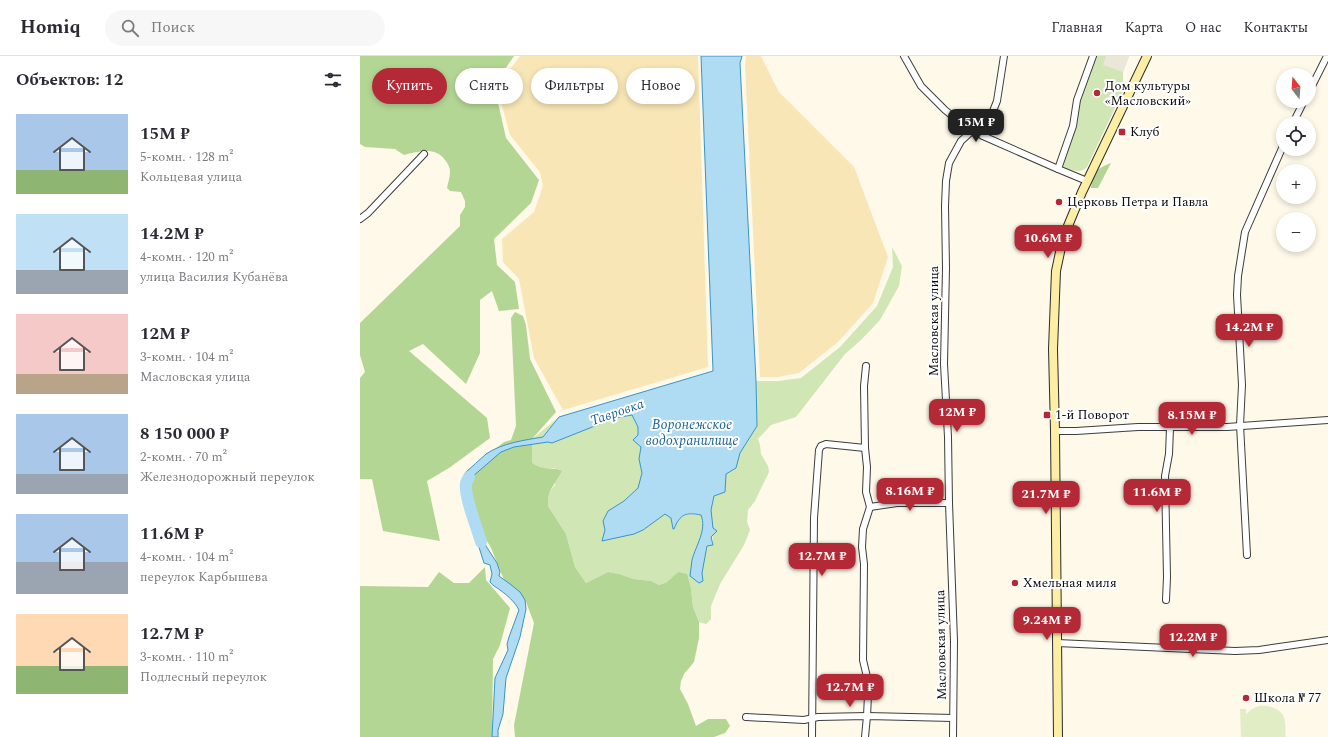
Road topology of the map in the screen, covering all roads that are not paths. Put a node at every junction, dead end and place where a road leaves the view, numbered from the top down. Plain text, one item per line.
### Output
1 (904, 56) edge
2 (1004, 56) edge
3 (1093, 56) edge
4 (1147, 56) edge
5 (1327, 56) edge
6 (1316, 78) edge
7 (973, 130) junction
8 (983, 136) junction
9 (424, 154) dead end
10 (1279, 156) edge
11 (1058, 169) junction
12 (1087, 181) junction
13 (360, 219) edge
14 (866, 366) dead end
15 (1328, 420) edge
16 (1240, 425) junction
17 (1170, 428) junction
18 (1055, 431) junction
19 (865, 448) junction
20 (949, 503) junction
21 (870, 507) junction
22 (1247, 554) dead end
23 (1166, 600) dead end
24 (1328, 640) edge
25 (1057, 643) junction
26 (867, 716) junction
27 (746, 717) dead end
28 (953, 718) junction
29 (813, 719) junction
30 (812, 737) edge
31 (865, 737) edge
32 (953, 737) edge
33 (1058, 737) edge

1 - 7 street
2 - 8 street
3 - 11 street
4 - 12 main road
5 - 6 street
7 - 8 street
7 - 20 street, Масловская улица
8 - 11 street
9 - 13 street
10 - 16 street
11 - 12 street
12 - 18 main road
14 - 19 street
15 - 16 street
16 - 17 street
16 - 22 street
17 - 18 street
17 - 23 street
18 - 25 main road
19 - 21 street
19 - 29 street
20 - 21 street
20 - 28 street, Масловская улица
21 - 26 street
24 - 25 street
25 - 33 main road
26 - 28 street
26 - 29 street
26 - 31 street
27 - 29 street
28 - 32 street, Масловская улица
29 - 30 street

